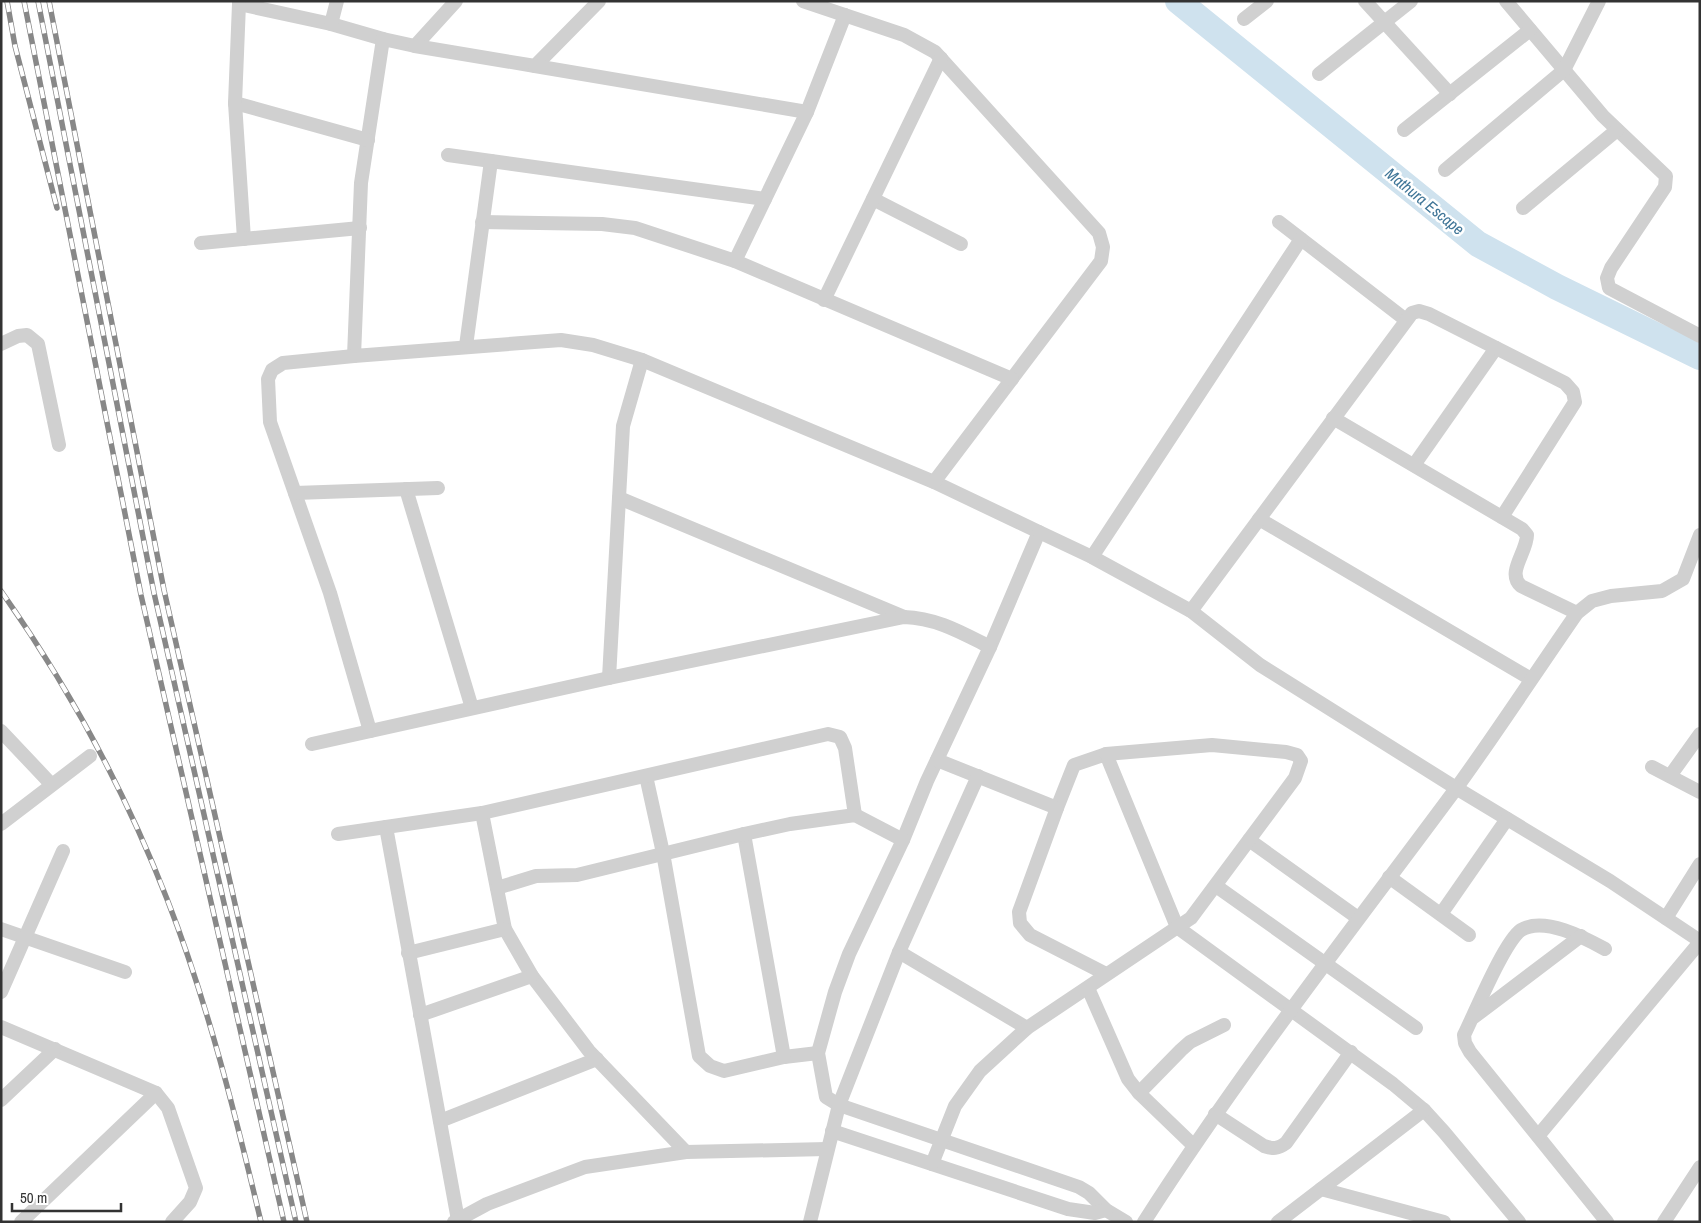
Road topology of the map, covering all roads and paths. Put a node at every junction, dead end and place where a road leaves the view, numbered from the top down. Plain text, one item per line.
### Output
1 (337, 1) edge
2 (456, 1) edge
3 (599, 1) edge
4 (804, 1) edge
5 (1267, 1) edge
6 (1365, 1) edge
7 (1411, 1) edge
8 (1506, 1) edge
9 (1599, 1) edge
10 (239, 2) edge
11 (845, 15) junction
12 (1244, 19) dead end
13 (1384, 23) junction
14 (331, 24) junction
15 (1530, 30) junction
16 (382, 39) junction
17 (415, 46) junction
18 (941, 58) junction
19 (535, 66) junction
20 (1564, 70) junction
21 (1319, 74) dead end
22 (1450, 94) junction
23 (234, 103) junction
24 (807, 112) junction
25 (1404, 130) dead end
26 (1617, 130) junction
27 (368, 140) junction
28 (448, 155) dead end
29 (491, 161) junction
30 (1445, 170) dead end
31 (873, 199) junction
32 (765, 200) junction
33 (1524, 208) dead end
34 (482, 222) junction
35 (1279, 222) dead end
36 (360, 228) junction
37 (244, 239) junction
38 (1301, 239) junction
39 (201, 243) dead end
40 (961, 244) dead end
41 (735, 262) junction
42 (824, 300) junction
43 (1406, 320) junction
44 (1700, 336) edge
45 (1, 344) edge
46 (466, 346) junction
47 (1496, 348) junction
48 (354, 356) junction
49 (642, 360) junction
50 (1012, 379) junction
51 (1333, 418) junction
52 (58, 445) dead end
53 (1414, 465) junction
54 (934, 482) junction
55 (438, 488) dead end
56 (406, 489) junction
57 (295, 493) junction
58 (619, 498) junction
59 (1502, 517) junction
60 (1259, 518) junction
61 (1039, 532) junction
62 (1700, 535) edge
63 (1092, 557) junction
64 (1191, 611) junction
65 (1577, 613) junction
66 (904, 617) junction
67 (990, 647) junction
68 (609, 678) junction
69 (1531, 679) junction
70 (472, 708) junction
71 (1, 731) edge
72 (370, 731) junction
73 (1700, 734) edge
74 (312, 744) dead end
75 (1106, 754) junction
76 (90, 756) dead end
77 (937, 760) junction
78 (1652, 767) dead end
79 (646, 776) junction
80 (978, 776) junction
81 (1670, 776) junction
82 (51, 784) junction
83 (1456, 788) junction
84 (1700, 792) edge
85 (1057, 808) junction
86 (482, 813) junction
87 (855, 815) junction
88 (1508, 819) junction
89 (1, 824) edge
90 (386, 827) junction
91 (338, 834) dead end
92 (744, 834) junction
93 (904, 840) junction
94 (1249, 840) junction
95 (63, 851) dead end
96 (663, 853) junction
97 (1700, 864) edge
98 (1389, 877) junction
99 (1216, 886) junction
100 (497, 888) junction
101 (1441, 914) junction
102 (1358, 918) junction
103 (1666, 918) junction
104 (1177, 927) junction
105 (1, 929) edge
106 (505, 929) junction
107 (1469, 934) dead end
108 (1581, 936) junction
109 (25, 938) junction
110 (1700, 941) edge
111 (1605, 949) dead end
112 (899, 952) junction
113 (408, 953) junction
114 (1325, 963) junction
115 (125, 972) dead end
116 (1106, 974) junction
117 (532, 976) junction
118 (1088, 988) junction
119 (1, 992) edge
120 (1291, 1008) junction
121 (420, 1015) junction
122 (1472, 1019) junction
123 (1224, 1025) dead end
124 (1, 1027) edge
125 (1027, 1028) junction
126 (1416, 1028) dead end
127 (55, 1049) junction
128 (1350, 1052) junction
129 (818, 1053) junction
130 (784, 1057) junction
131 (597, 1060) junction
132 (156, 1093) junction
133 (1139, 1093) junction
134 (1, 1100) edge
135 (839, 1105) junction
136 (1424, 1110) junction
137 (1215, 1114) junction
138 (440, 1121) junction
139 (832, 1131) junction
140 (1538, 1136) junction
141 (941, 1140) junction
142 (1193, 1145) junction
143 (827, 1149) junction
144 (686, 1152) junction
145 (932, 1164) junction
146 (1700, 1167) edge
147 (1321, 1189) junction
148 (1106, 1210) junction
149 (456, 1221) edge
150 (21, 1222) edge
151 (172, 1222) edge
152 (810, 1222) edge
153 (1126, 1222) edge
154 (1144, 1222) edge
155 (1278, 1222) edge
156 (1444, 1222) edge
157 (1519, 1222) edge
158 (1606, 1222) edge
159 (1664, 1222) edge

1 - 14 street
2 - 17 street
3 - 19 street
4 - 11 street
5 - 12 street
6 - 13 street
7 - 13 street
8 - 15 street
9 - 20 street
10 - 14 street
10 - 23 street
11 - 18 street
11 - 24 street
13 - 21 street
13 - 22 street
14 - 16 street
15 - 20 street
15 - 22 street
16 - 17 street
16 - 27 street
17 - 19 street
18 - 31 street
18 - 50 street
19 - 24 street
20 - 26 street
20 - 30 street
22 - 25 street
23 - 27 street
23 - 37 street
24 - 32 street
26 - 33 street
26 - 44 street
27 - 36 street
28 - 29 street
29 - 32 street
29 - 34 street
31 - 40 street
31 - 42 street
32 - 41 street
34 - 41 street
34 - 46 street
35 - 38 street
36 - 37 street
36 - 48 street
37 - 39 street
38 - 43 street
38 - 63 street
41 - 42 street
42 - 50 street
43 - 47 street
43 - 51 street
45 - 52 street
46 - 48 street
46 - 49 street
47 - 53 street
47 - 59 street
48 - 57 street
49 - 54 street
49 - 58 street
50 - 54 street
51 - 53 street
51 - 60 street
53 - 59 street
54 - 61 street
55 - 56 street
56 - 57 street
56 - 70 street
57 - 72 street
58 - 66 street
58 - 68 street
59 - 65 street
60 - 64 street
60 - 69 street
61 - 63 street
61 - 67 street
62 - 65 street
63 - 64 street
64 - 83 street
65 - 69 street
66 - 67 street
66 - 68 street
67 - 77 street
68 - 70 street
69 - 83 street
70 - 72 street
71 - 82 street
72 - 74 street
73 - 81 street
75 - 85 street
75 - 94 street
75 - 104 street
76 - 82 street
77 - 80 street
77 - 93 street
78 - 81 street
79 - 86 street
79 - 87 street
79 - 96 street
80 - 85 street
80 - 112 street
81 - 84 street
82 - 89 street
83 - 88 street
83 - 98 street
85 - 116 street
86 - 90 street
86 - 100 street
87 - 92 street
87 - 93 street
88 - 101 street
88 - 103 street
90 - 91 street
90 - 113 street
92 - 96 street
92 - 130 street
93 - 129 street
94 - 99 street
94 - 102 street
95 - 109 street
96 - 100 street
96 - 130 street
97 - 103 street
98 - 101 street
98 - 102 street
99 - 104 street
99 - 114 street
100 - 106 street
101 - 107 street
102 - 114 street
103 - 110 street
104 - 116 street
104 - 120 street
105 - 109 street
106 - 113 street
106 - 117 street
108 - 111 street
108 - 122 street
108 - 122 street
109 - 115 street
109 - 119 street
110 - 140 street
112 - 125 street
112 - 135 street
113 - 121 street
114 - 120 street
114 - 126 street
116 - 118 street
117 - 121 street
117 - 131 street
118 - 125 street
118 - 133 street
120 - 128 street
120 - 137 street
121 - 138 street
122 - 140 street
123 - 133 street
124 - 127 street
125 - 141 street
127 - 132 street
127 - 134 street
128 - 136 street
128 - 137 street
129 - 130 street
129 - 135 street
131 - 138 street
131 - 144 street
132 - 150 street
132 - 151 street
133 - 142 street
135 - 139 street
135 - 141 street
136 - 147 street
136 - 157 street
137 - 142 street
138 - 149 street
139 - 143 street
139 - 145 street
140 - 158 street
141 - 145 street
141 - 148 street
142 - 154 street
143 - 144 street
143 - 152 street
144 - 149 street
145 - 148 street
146 - 159 street
147 - 155 street
147 - 156 street
148 - 153 street

